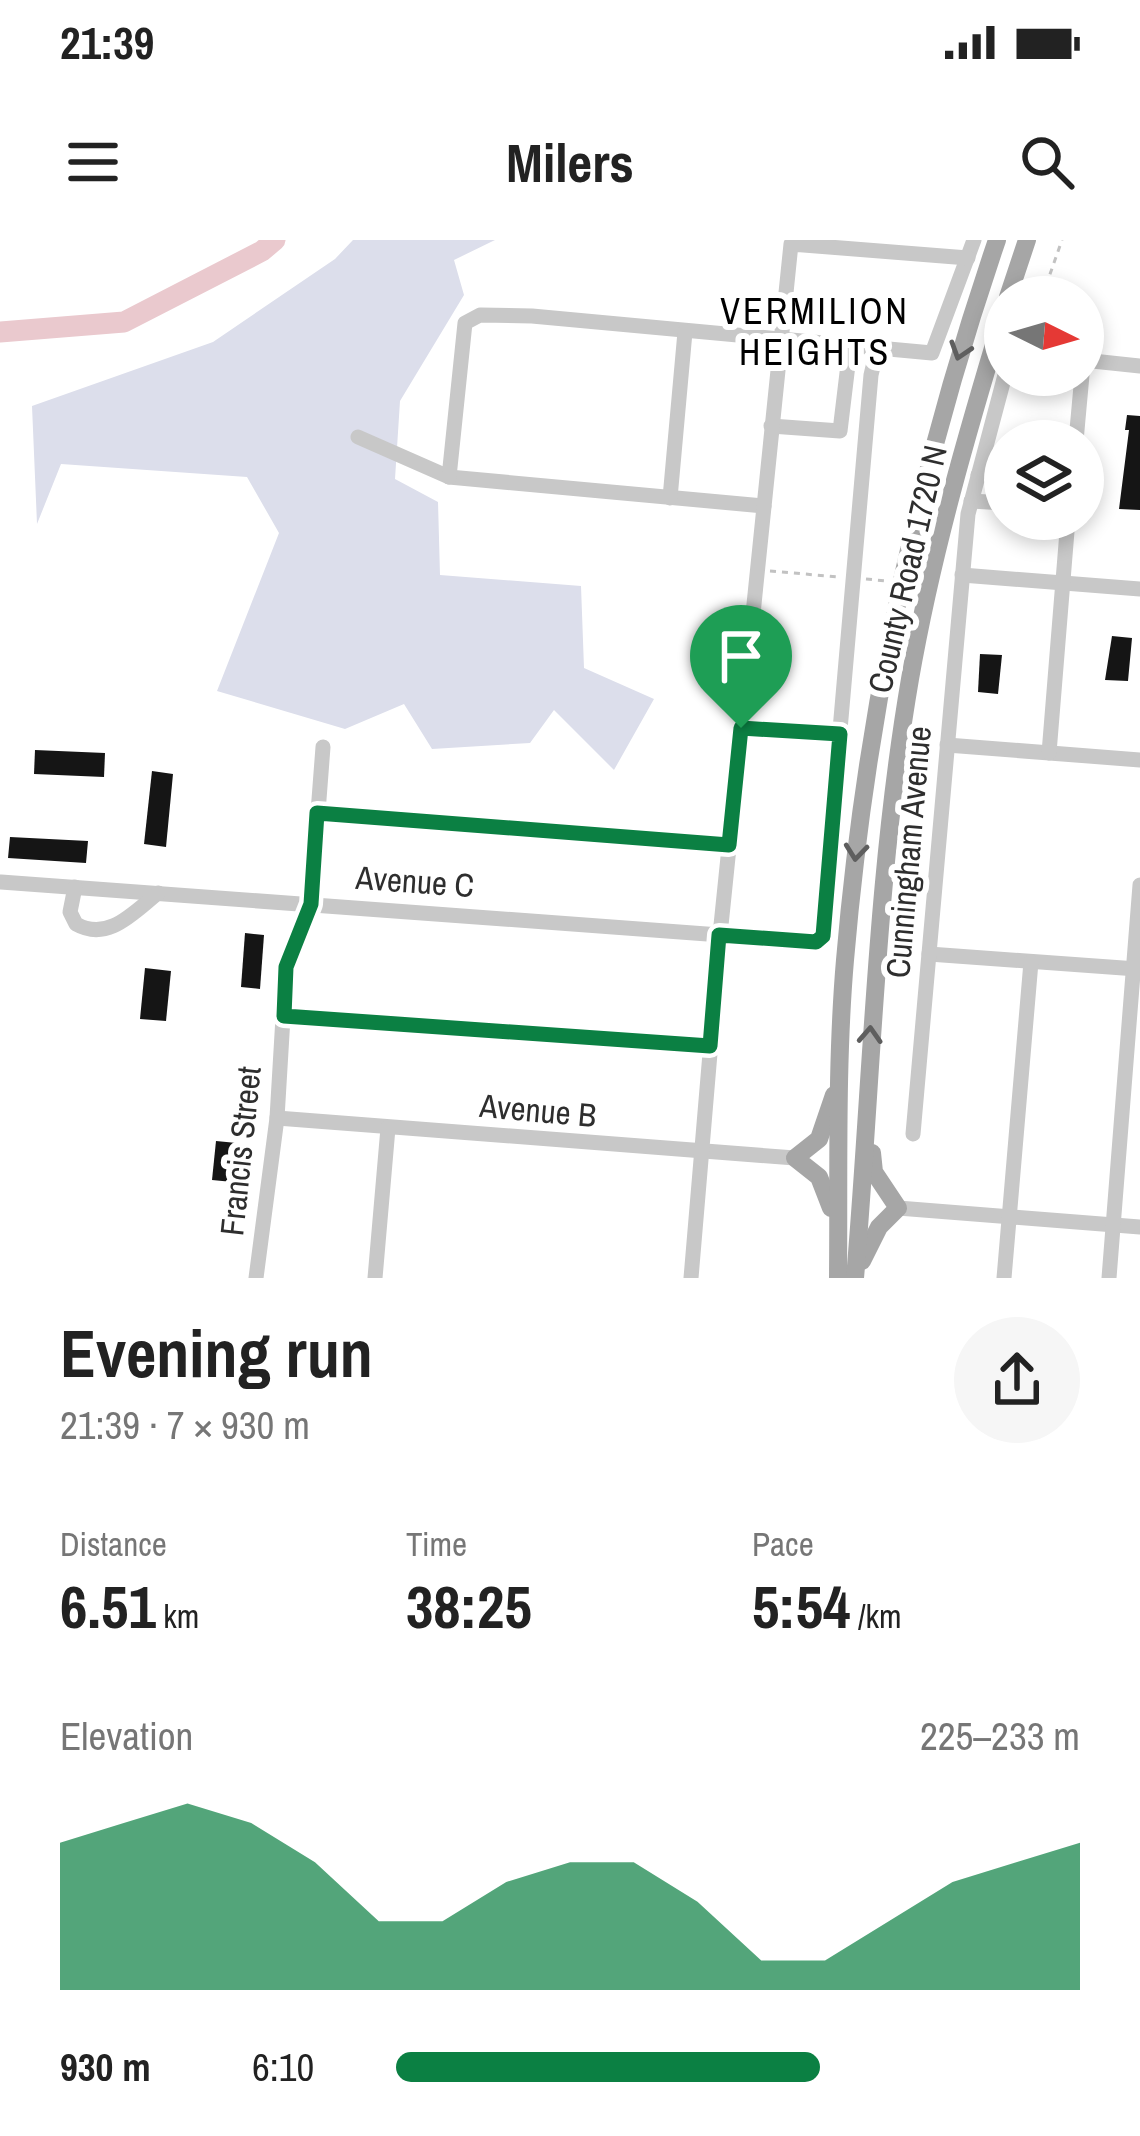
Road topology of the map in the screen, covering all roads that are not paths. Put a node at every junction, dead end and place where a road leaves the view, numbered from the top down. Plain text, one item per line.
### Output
1 (974, 240) edge
2 (997, 240) edge
3 (1028, 240) edge
4 (860, 244) edge
5 (968, 258) junction
6 (1015, 276) edge
7 (685, 332) junction
8 (780, 341) junction
9 (850, 348) junction
10 (877, 350) junction
11 (1104, 362) edge
12 (1140, 366) edge
13 (984, 384) edge
14 (999, 396) edge
15 (772, 426) junction
16 (358, 437) dead end
17 (978, 475) junction
18 (984, 475) edge
19 (449, 477) junction
20 (670, 498) junction
21 (971, 501) junction
22 (984, 502) edge
23 (764, 506) junction
24 (1066, 540) edge
25 (962, 575) junction
26 (1063, 582) junction
27 (1140, 589) edge
28 (741, 728) junction
29 (840, 734) junction
30 (947, 745) junction
31 (323, 747) dead end
32 (1049, 754) junction
33 (1140, 760) edge
34 (317, 813) junction
35 (729, 845) junction
36 (1, 882) edge
37 (1140, 885) edge
38 (75, 887) junction
39 (158, 893) junction
40 (311, 904) junction
41 (719, 935) junction
42 (929, 954) junction
43 (1031, 962) junction
44 (1136, 969) edge
45 (284, 1016) junction
46 (710, 1046) junction
47 (840, 1074) junction
48 (866, 1100) junction
49 (277, 1118) junction
50 (388, 1128) junction
51 (913, 1134) dead end
52 (702, 1153) junction
53 (795, 1158) junction
54 (898, 1208) junction
55 (1010, 1218) junction
56 (1112, 1225) junction
57 (1140, 1227) edge
58 (838, 1236) junction
59 (256, 1278) edge
60 (375, 1278) edge
61 (691, 1278) edge
62 (838, 1278) edge
63 (855, 1278) edge
64 (1004, 1278) edge
65 (1109, 1278) edge

1 - 5 street
2 -> 47 main road, County Road 1720 N
3 - 6 main road
4 - 5 street
4 - 8 street
5 - 10 street
7 - 8 street
7 - 19 street
7 - 20 street
8 - 9 street
8 - 15 street
9 - 10 street
9 - 15 street
10 - 29 street
11 - 12 street
48 -> 13 main road, County Road 1720 N
14 - 17 street, Cunningham Avenue
15 - 23 street
16 - 19 street
17 - 18 street
17 - 21 street, Cunningham Avenue
19 - 20 street
20 - 23 street
21 - 22 street
21 - 25 street, Cunningham Avenue
23 - 28 street
24 - 26 street
25 - 26 street
25 - 30 street, Cunningham Avenue
26 - 27 street
26 - 32 street
28 - 29 street
28 - 35 street
29 - 41 street, Avenue C
30 - 32 street
30 - 42 street, Cunningham Avenue
31 - 34 street, Francis Street
32 - 33 street
34 - 35 street
34 - 40 street, Francis Street
35 - 41 street
36 - 38 street, Avenue C
37 - 44 street
38 - 39 street, Avenue C
38 - 39 street
39 - 40 street, Avenue C
40 - 41 street, Avenue C
40 - 45 street, Francis Street
41 - 46 street
42 - 43 street
42 - 51 street, Cunningham Avenue
43 - 44 street
43 - 55 street
44 - 56 street
45 - 46 street
45 - 49 street, Francis Street
46 - 52 street
47 - 53 main road
47 - 58 main road
48 - 54 main road
48 - 63 main road, County Road 1720 N
49 - 50 street, Avenue B
49 - 59 street, Francis Street
50 - 52 street, Avenue B
50 - 60 street
52 - 53 street, Avenue B
52 - 61 street
53 - 58 main road
54 - 55 street
54 - 63 main road
55 - 56 street
55 - 64 street
56 - 57 street
56 - 65 street
58 - 62 main road

